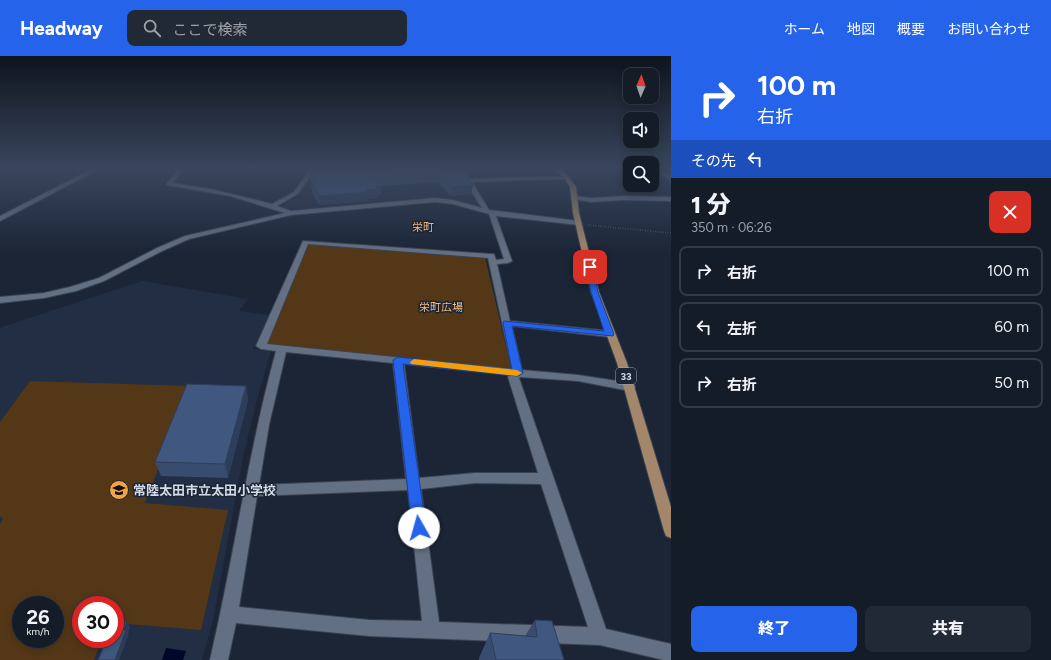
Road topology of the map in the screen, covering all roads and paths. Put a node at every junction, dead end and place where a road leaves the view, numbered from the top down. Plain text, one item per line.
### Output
1 (44, 196) edge
2 (239, 196) edge
3 (290, 196) edge
4 (479, 196) edge
5 (574, 198) joint
6 (671, 199) edge
7 (272, 206) junction
8 (490, 212) junction
9 (291, 213) junction
10 (0, 219) edge
11 (579, 223) junction
12 (671, 233) edge
13 (492, 262) junction
14 (0, 300) edge
15 (12, 300) junction
16 (0, 307) edge
17 (507, 323) junction
18 (610, 334) junction
19 (282, 348) junction
20 (398, 360) junction
21 (518, 373) junction
22 (630, 387) junction
23 (546, 479) junction
24 (413, 484) junction
25 (250, 491) junction
26 (671, 531) edge
27 (230, 614) junction
28 (432, 630) junction
29 (600, 636) junction
30 (671, 653) edge
31 (219, 660) edge

1 - 10 street
2 - 7 street
3 - 7 street
4 - 8 street
5 - 6 street
5 - 11 main road, 33
7 - 9 street
8 - 9 street
8 - 11 street
8 - 13 street
9 - 15 street
11 - 12 path
11 - 18 main road, 33
13 - 17 street
13 - 19 street
14 - 15 street
15 - 16 street
17 - 18 street
17 - 21 street
18 - 22 main road, 33
19 - 20 street
19 - 25 street
20 - 21 street
20 - 24 street
21 - 22 street
21 - 23 street
22 - 26 main road, 33
23 - 24 street
23 - 29 street
24 - 25 street
24 - 28 street
25 - 27 street
27 - 28 street
27 - 31 street
28 - 29 street
29 - 30 street

